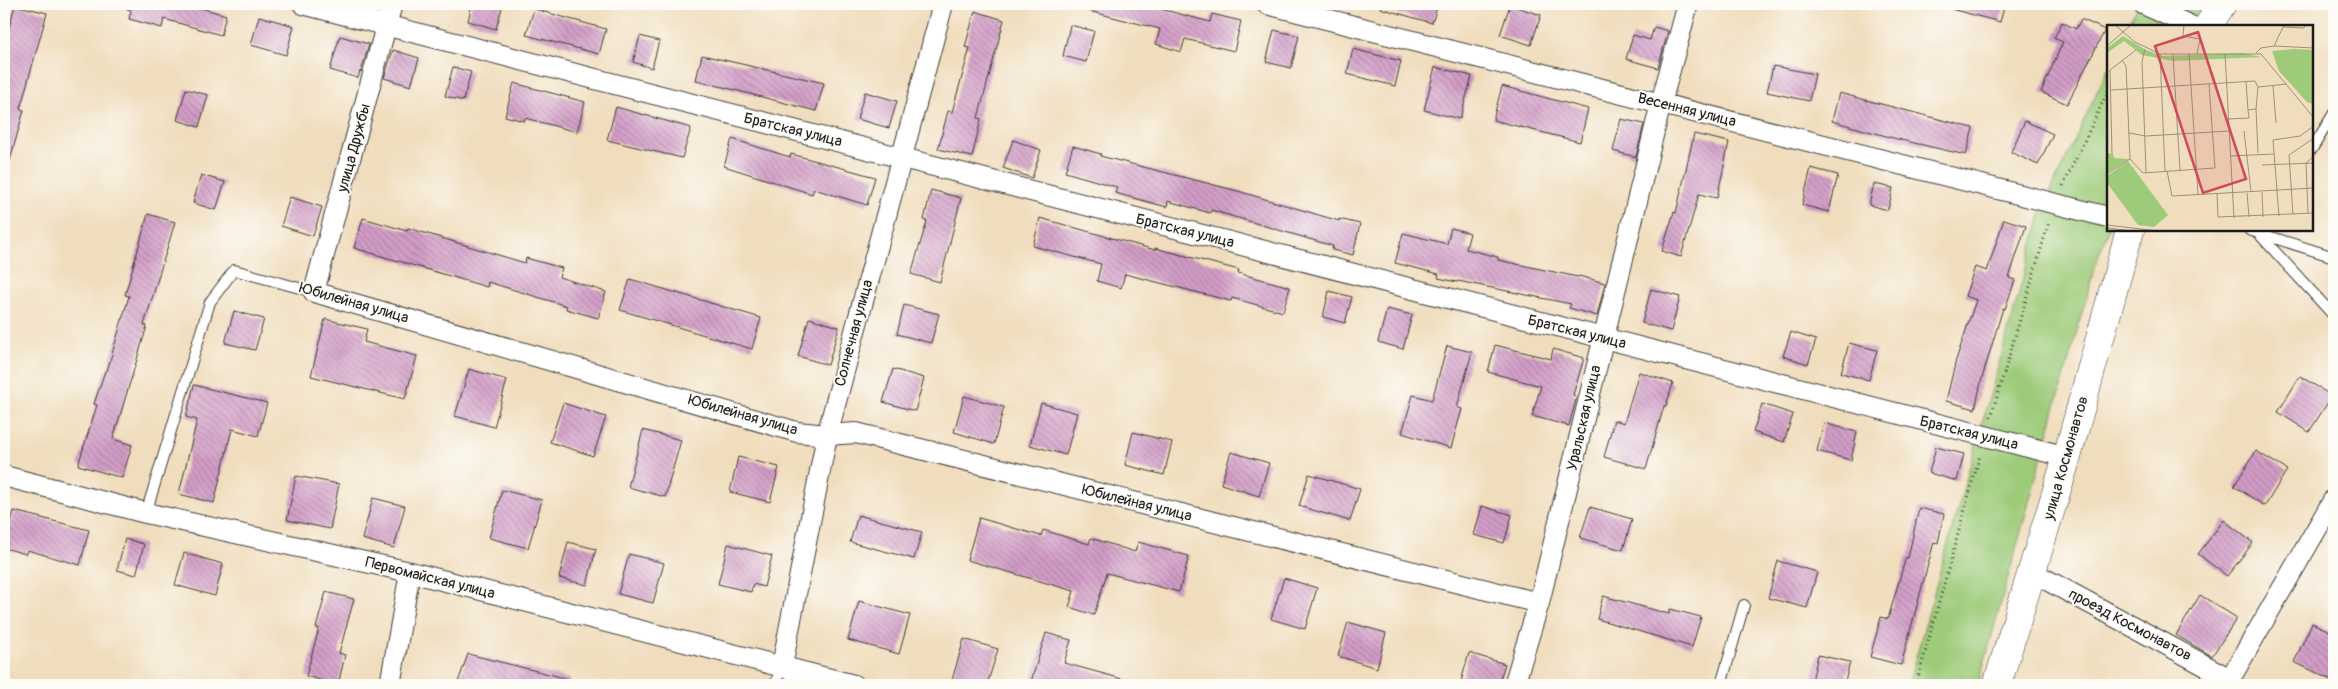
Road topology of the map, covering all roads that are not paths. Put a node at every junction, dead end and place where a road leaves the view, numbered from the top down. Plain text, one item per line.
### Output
1 (303, 4) edge
2 (392, 4) edge
3 (942, 4) edge
4 (1266, 4) edge
5 (1688, 4) edge
6 (2143, 4) edge
7 (2222, 4) edge
8 (2189, 25) edge
9 (2209, 25) edge
10 (387, 26) junction
11 (1661, 103) junction
12 (2334, 113) edge
13 (2313, 147) edge
14 (901, 158) junction
15 (2107, 217) edge
16 (2130, 231) edge
17 (2257, 231) edge
18 (2334, 258) edge
19 (314, 292) junction
20 (2334, 316) edge
21 (1602, 339) junction
22 (827, 435) junction
23 (2067, 457) junction
24 (4, 476) edge
25 (2334, 499) edge
26 (146, 513) junction
27 (410, 572) junction
28 (2032, 572) junction
29 (1539, 603) junction
30 (1744, 605) dead end
31 (782, 666) junction
32 (2234, 682) edge
33 (390, 685) edge
34 (775, 685) edge
35 (854, 685) edge
36 (1514, 685) edge
37 (1721, 685) edge
38 (1997, 685) edge

1 - 10 street, Братская улица
2 - 10 street, улица Дружбы
3 - 14 street, Солнечная улица
4 - 11 street, Весенняя улица
5 - 11 street, Уральская улица
6 - 8 street
7 - 9 main road
10 - 14 street, Братская улица
10 - 19 street, улица Дружбы
11 - 15 street, Весенняя улица
11 - 21 street, Уральская улица
12 - 13 lane
14 - 21 street, Братская улица
14 - 22 street, Солнечная улица
16 - 23 main road, улица Космонавтов
17 - 18 lane
17 - 20 lane
19 - 22 street, Юбилейная улица
19 - 26 lane, Юбилейная улица
21 - 23 street, Братская улица
21 - 29 street, Уральская улица
22 - 29 street, Юбилейная улица
22 - 31 street, Солнечная улица
23 - 28 main road, улица Космонавтов
24 - 26 street, Первомайская улица
25 - 32 street, проезд Космонавтов
26 - 27 street, Первомайская улица
27 - 31 street, Первомайская улица
27 - 33 street
28 - 32 street, проезд Космонавтов
28 - 38 main road, улица Космонавтов
29 - 36 street, Уральская улица
30 - 37 lane
31 - 34 lane
31 - 35 street, Первомайская улица

